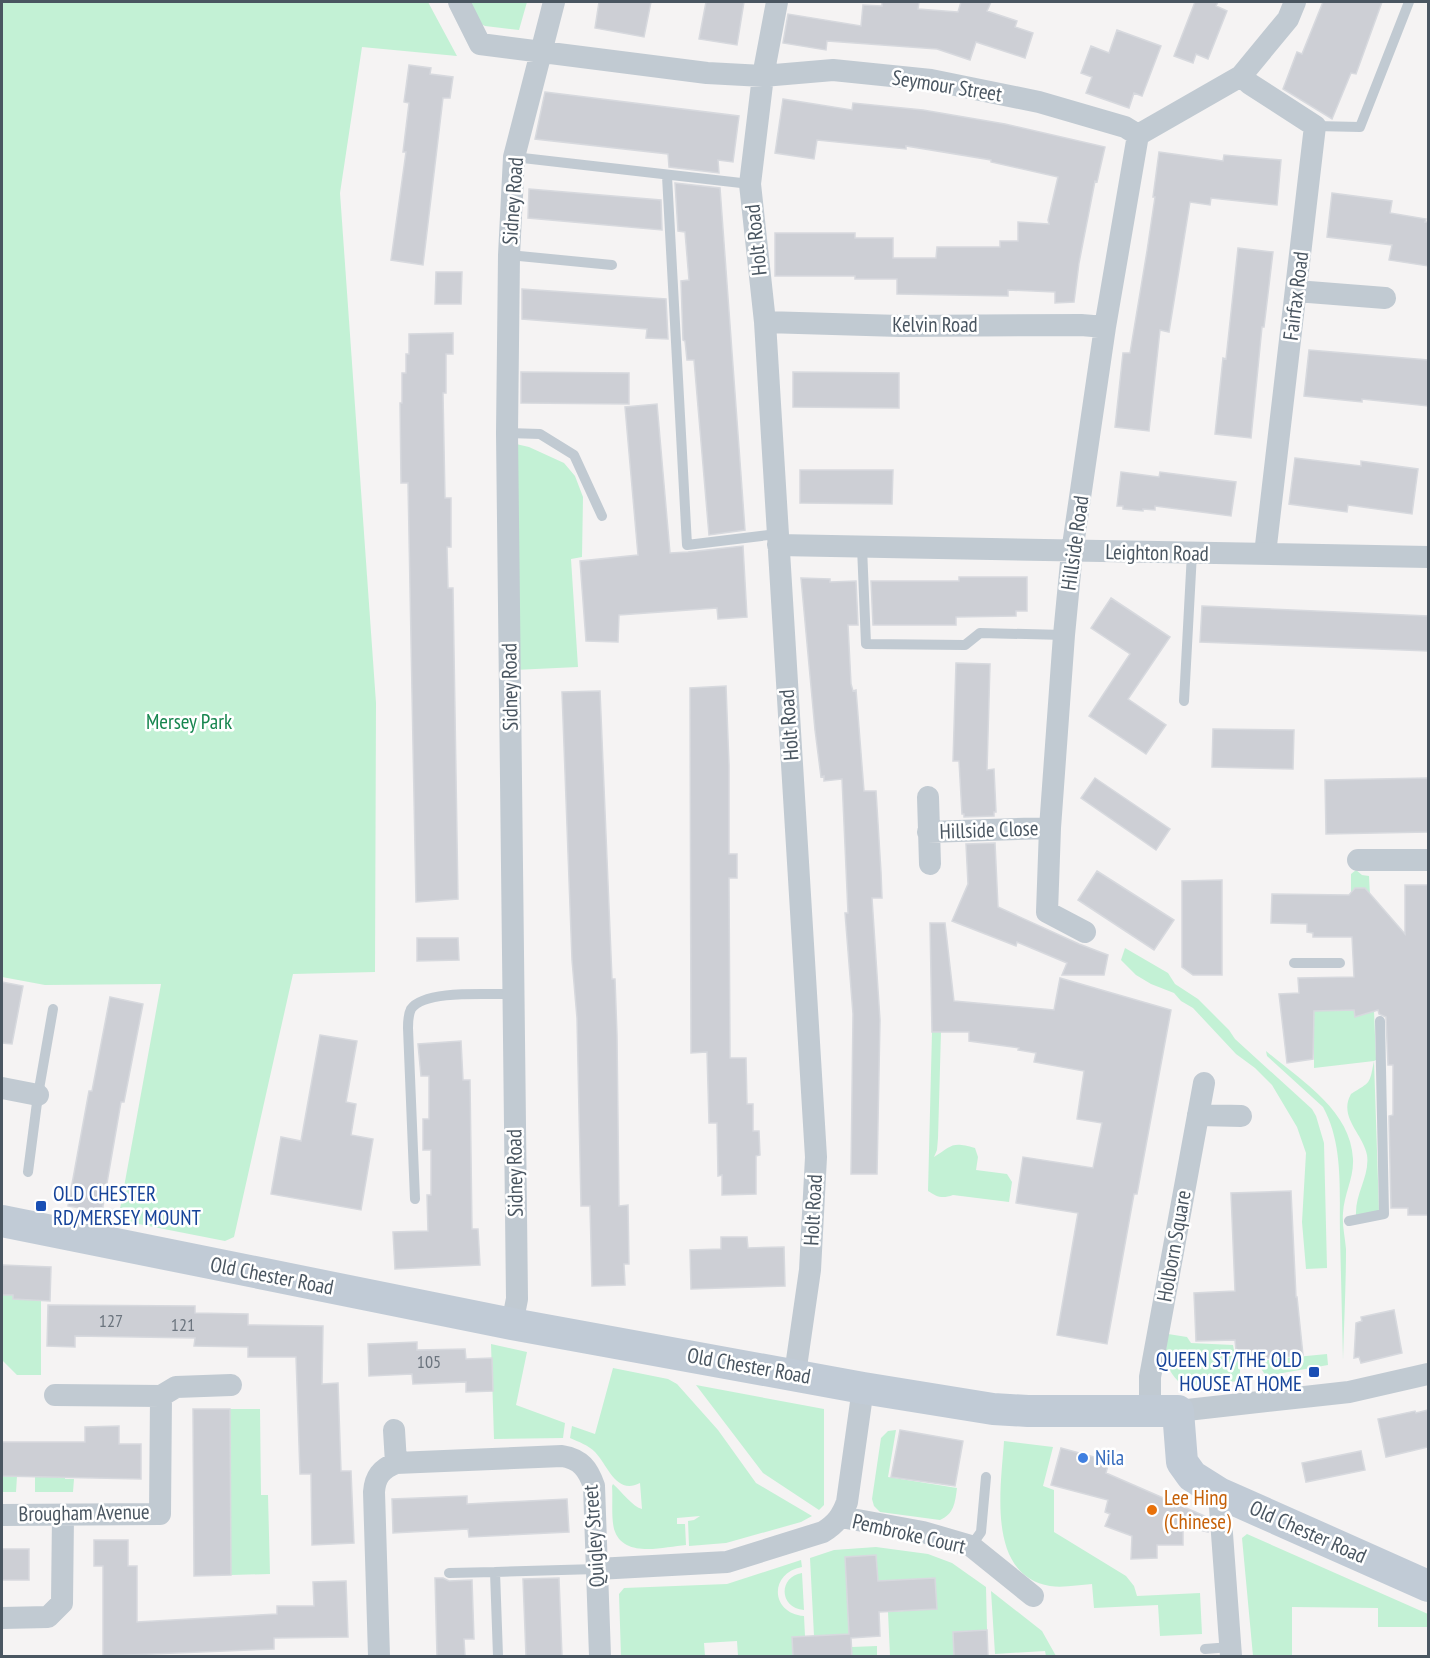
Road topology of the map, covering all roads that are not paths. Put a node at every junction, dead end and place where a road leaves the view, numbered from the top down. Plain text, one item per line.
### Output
1 (459, 2) edge
2 (554, 2) edge
3 (777, 2) edge
4 (1295, 2) edge
5 (1409, 2) edge
6 (540, 53) junction
7 (763, 76) junction
8 (1241, 76) junction
9 (1315, 126) junction
10 (1138, 135) junction
11 (514, 157) junction
12 (666, 176) junction
13 (750, 184) junction
14 (509, 255) junction
15 (612, 265) dead end
16 (1296, 291) junction
17 (1385, 298) dead end
18 (765, 322) junction
19 (1105, 327) junction
20 (507, 433) junction
21 (602, 516) dead end
22 (777, 539) junction
23 (862, 547) junction
24 (1072, 552) junction
25 (1192, 553) junction
26 (1265, 554) junction
27 (1428, 557) edge
28 (1064, 635) junction
29 (1184, 701) dead end
30 (928, 797) dead end
31 (1050, 828) junction
32 (928, 832) junction
33 (1358, 860) dead end
34 (1428, 860) edge
35 (930, 864) dead end
36 (1085, 932) dead end
37 (1294, 963) dead end
38 (1340, 963) dead end
39 (513, 994) junction
40 (53, 1009) dead end
41 (1380, 1021) dead end
42 (1204, 1083) dead end
43 (2, 1089) edge
44 (38, 1095) junction
45 (1198, 1115) junction
46 (1241, 1116) dead end
47 (28, 1172) dead end
48 (415, 1200) dead end
49 (2, 1221) edge
50 (1349, 1221) dead end
51 (512, 1324) junction
52 (795, 1374) junction
53 (1428, 1374) edge
54 (231, 1385) dead end
55 (863, 1388) junction
56 (55, 1395) dead end
57 (161, 1396) junction
58 (1164, 1411) junction
59 (394, 1430) dead end
60 (396, 1463) junction
61 (986, 1477) dead end
62 (1218, 1492) junction
63 (2, 1515) edge
64 (63, 1515) junction
65 (841, 1517) junction
66 (971, 1546) junction
67 (597, 1569) junction
68 (495, 1572) junction
69 (449, 1573) dead end
70 (1428, 1586) edge
71 (1033, 1596) dead end
72 (2, 1618) edge
73 (1204, 1649) dead end
74 (1231, 1652) edge
75 (379, 1656) edge
76 (498, 1656) edge
77 (600, 1656) edge

1 - 6 street, Seymour Street
2 - 6 street, Sidney Road
3 - 7 street, Holt Road
4 - 8 street
5 - 9 lane
6 - 7 street, Seymour Street
6 - 11 street, Sidney Road
7 - 10 street, Seymour Street
7 - 13 street, Holt Road
8 - 9 street
8 - 10 street
9 - 16 street, Fairfax Road
10 - 19 street, Hillside Road
11 - 12 lane
11 - 14 street, Sidney Road
12 - 13 lane
12 - 22 lane
13 - 18 street, Holt Road
14 - 15 lane
14 - 20 street, Sidney Road
16 - 17 street
16 - 26 street, Fairfax Road
18 - 19 street, Kelvin Road
18 - 22 street, Holt Road
19 - 24 street, Hillside Road
20 - 21 lane
20 - 39 street, Sidney Road
22 - 23 street, Leighton Road
22 - 52 street, Holt Road
23 - 24 street, Leighton Road
23 - 28 lane
24 - 25 street, Leighton Road
24 - 28 street, Hillside Road
25 - 26 street, Leighton Road
25 - 29 lane
26 - 27 street, Leighton Road
28 - 31 street, Hillside Road
30 - 32 street, Hillside Close
31 - 32 street, Hillside Close
31 - 36 street, Hillside Road
32 - 35 street, Hillside Close
33 - 34 street
37 - 38 lane
39 - 48 lane
39 - 51 street, Sidney Road
40 - 44 lane
41 - 50 lane
42 - 45 street, Holborn Square
43 - 44 street
44 - 47 lane
45 - 46 street
45 - 58 street, Holborn Square
49 - 51 main road, Old Chester Road
51 - 52 main road, Old Chester Road
52 - 55 main road, Old Chester Road
53 - 58 street
54 - 57 street
55 - 58 main road, Old Chester Road
55 - 65 street, Pembroke Court
56 - 57 street
57 - 64 street, Brougham Avenue
58 - 62 main road, Old Chester Road
59 - 60 street
60 - 67 street, Quigley Street
60 - 75 street
61 - 66 lane
62 - 70 main road, Old Chester Road
62 - 74 street
63 - 64 street, Brougham Avenue
64 - 72 street
65 - 66 street, Pembroke Court
65 - 67 street, Pembroke Court
66 - 71 street, Pembroke Court
67 - 68 lane
67 - 77 street, Quigley Street
68 - 69 lane
68 - 76 lane
73 - 74 lane

